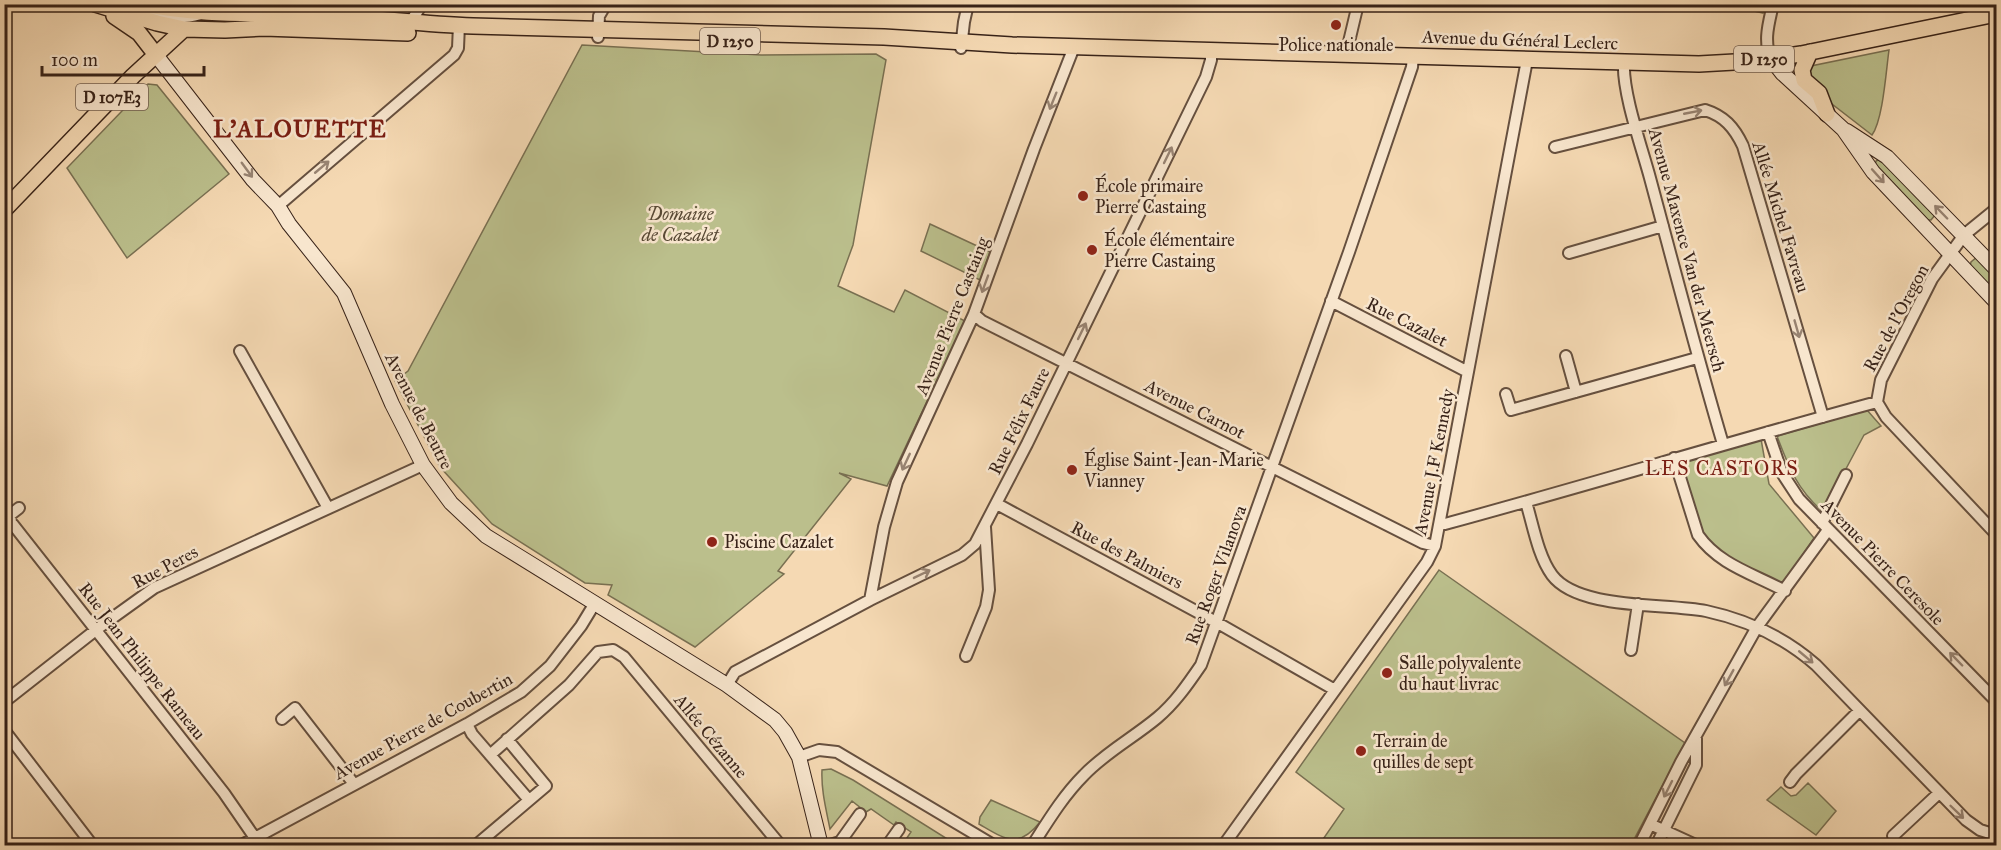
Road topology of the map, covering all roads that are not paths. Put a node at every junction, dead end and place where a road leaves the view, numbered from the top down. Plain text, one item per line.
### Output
1 (143, 4) edge
2 (226, 4) edge
3 (249, 4) edge
4 (422, 4) edge
5 (606, 4) edge
6 (968, 4) edge
7 (1358, 4) edge
8 (1773, 4) edge
9 (96, 5) edge
10 (200, 9) edge
11 (262, 14) junction
12 (1996, 14) edge
13 (410, 23) junction
14 (390, 26) junction
15 (184, 29) junction
16 (459, 29) junction
17 (598, 33) junction
18 (961, 44) junction
19 (1074, 47) junction
20 (1211, 50) junction
21 (1810, 52) junction
22 (1348, 54) junction
23 (156, 55) junction
24 (1413, 56) junction
25 (1771, 58) junction
26 (1527, 60) junction
27 (1624, 62) junction
28 (1827, 114) junction
29 (1636, 126) junction
30 (1843, 129) junction
31 (1555, 147) dead end
32 (278, 206) junction
33 (1996, 209) edge
34 (4, 210) edge
35 (1663, 226) junction
36 (1964, 235) junction
37 (1569, 253) dead end
38 (1950, 254) junction
39 (1996, 269) edge
40 (1331, 302) junction
41 (1996, 302) edge
42 (974, 314) junction
43 (240, 351) dead end
44 (1566, 356) dead end
45 (1698, 358) junction
46 (1066, 363) junction
47 (1468, 372) junction
48 (1576, 392) junction
49 (1506, 394) dead end
50 (1877, 402) junction
51 (1823, 417) junction
52 (1768, 432) junction
53 (1723, 444) junction
54 (1674, 458) junction
55 (423, 465) junction
56 (1272, 467) junction
57 (1846, 474) dead end
58 (1526, 502) junction
59 (997, 504) junction
60 (19, 508) dead end
61 (328, 508) junction
62 (1440, 523) junction
63 (985, 527) junction
64 (1825, 527) junction
65 (1996, 534) edge
66 (1436, 546) junction
67 (1785, 591) junction
68 (870, 600) junction
69 (595, 603) junction
70 (1638, 604) junction
71 (1216, 622) junction
72 (1757, 627) junction
73 (97, 629) junction
74 (1631, 650) dead end
75 (966, 656) dead end
76 (727, 685) junction
77 (1335, 690) junction
78 (1996, 701) edge
79 (4, 702) edge
80 (1860, 711) junction
81 (282, 718) dead end
82 (467, 724) junction
83 (4, 730) edge
84 (1696, 738) junction
85 (507, 739) junction
86 (490, 754) junction
87 (799, 757) junction
88 (354, 783) junction
89 (1790, 783) dead end
90 (1939, 793) junction
91 (529, 800) junction
92 (860, 814) dead end
93 (1650, 824) junction
94 (899, 829) dead end
95 (1664, 830) junction
96 (1996, 835) edge
97 (1893, 836) dead end
98 (255, 837) junction
99 (843, 844) edge
100 (93, 846) edge
101 (240, 846) edge
102 (476, 846) edge
103 (781, 846) edge
104 (821, 846) edge
105 (827, 846) edge
106 (887, 846) edge
107 (995, 846) edge
108 (1032, 846) edge
109 (1223, 846) edge
110 (1639, 846) edge
111 (1656, 846) edge
112 (1698, 846) edge

1 - 10 main road, D 1250
2 - 10 street
3 - 11 street
4 - 13 street
5 - 17 street
6 - 18 street
7 - 22 street
8 - 25 street
9 - 10 street
9 - 15 main road
9 - 23 main road
10 - 11 main road, Avenue du Général Leclerc / D 1250
10 - 15 street
11 - 14 main road, Avenue du Général Leclerc / D 1250
12 - 21 main road, Avenue du Général Leclerc / D 1250
13 - 14 main road, Avenue du Général Leclerc / D 1250
13 - 16 main road, Avenue du Général Leclerc / D 1250
14 - 15 main road
14 - 16 main road, Avenue du Général Leclerc / D 1250
15 - 23 main road, D 107E3
16 - 17 main road, Avenue du Général Leclerc / D 1250
32 -> 16 street
17 - 18 main road, Avenue du Général Leclerc / D 1250
18 - 19 main road, Avenue du Général Leclerc / D 1250
19 - 20 main road, Avenue du Général Leclerc / D 1250
19 -> 42 street, Avenue Pierre Castaing
20 - 22 main road, Avenue du Général Leclerc / D 1250
46 -> 20 street, Rue Félix Faure
21 - 25 main road, Avenue du Général Leclerc / D 1250
21 - 28 main road
22 - 24 main road, Avenue du Général Leclerc / D 1250
23 -> 32 street, Avenue de Beutre
23 - 34 main road, D 107E3
24 - 26 main road, Avenue du Général Leclerc / D 1250
24 - 40 street, Rue Roger Vilanova
25 - 27 main road, Avenue du Général Leclerc / D 1250
25 - 28 street
26 - 27 main road, Avenue du Général Leclerc / D 1250
26 - 47 street, Avenue J.F Kennedy
27 - 29 street, Avenue Maxence Van der Meersch
28 - 30 street
29 - 31 street, Allée Michel Favreau
29 - 35 street, Avenue Maxence Van der Meersch
29 -> 51 street, Allée Michel Favreau
36 -> 30 street
30 -> 38 street
32 - 55 street, Avenue de Beutre
33 - 36 street, Rue de l'Oregon
35 - 37 street
35 - 45 street, Avenue Maxence Van der Meersch
36 - 38 street, Rue de l'Oregon
36 - 39 street
38 - 41 street
38 - 50 street, Rue de l'Oregon
40 - 47 street, Rue Cazalet
40 - 56 street, Rue Roger Vilanova
42 - 46 street, Avenue Carnot
42 -> 68 street, Avenue Pierre Castaing
43 - 61 street
44 - 48 street
45 - 48 street
45 - 53 street, Avenue Maxence Van der Meersch
46 - 56 street, Avenue Carnot
46 - 59 street, Rue Félix Faure
47 - 62 street, Avenue J.F Kennedy
48 - 49 street
50 - 51 street
50 - 65 street, Rue de l'Oregon
51 - 52 street
52 - 53 street
52 - 64 street, Avenue Pierre Ceresole
53 - 54 street
54 - 58 street
54 - 67 street
55 - 61 street, Rue Peres
55 - 69 street, Avenue de Beutre
56 - 66 street, Avenue Carnot
56 - 71 street, Rue Roger Vilanova
57 - 64 street
58 - 62 street
58 - 70 street
59 - 63 street, Rue Félix Faure
59 - 71 street, Rue des Palmiers
60 - 73 street, Rue Jean Philippe Rameau
61 - 73 street, Rue Peres
62 - 66 street, Avenue J.F Kennedy
68 -> 63 street, Rue Félix Faure
63 - 75 street
64 - 67 street
78 -> 64 street, Avenue Pierre Ceresole
66 - 77 street, Avenue J.F Kennedy
67 - 72 street
68 - 76 street, Rue Félix Faure
69 - 76 street, Avenue de Beutre
69 - 82 street, Avenue Pierre de Coubertin
70 - 72 street
70 - 74 street
71 - 77 street, Rue des Palmiers
71 - 108 street, Rue Roger Vilanova
72 -> 80 street
72 -> 84 street
73 - 79 street, Rue Peres
73 - 98 street, Rue Jean Philippe Rameau
76 - 87 street, Avenue de Beutre
77 - 109 street, Avenue J.F Kennedy
80 - 89 street
80 - 90 street
81 - 88 street
82 - 86 street
82 - 88 street, Avenue Pierre de Coubertin
83 - 100 street
84 -> 93 street
84 - 95 street
85 - 86 street
85 - 91 street
85 - 103 street, Allée Cézanne
86 - 91 street
87 - 104 street, Avenue de Beutre
87 - 107 street
88 - 98 street, Avenue Pierre de Coubertin
90 -> 96 street
90 - 97 street
91 - 102 street
92 - 99 street
93 - 95 street
93 - 110 street
94 - 106 street
95 - 111 street
95 - 112 street
98 - 101 street, Avenue Pierre de Coubertin
99 - 105 street

